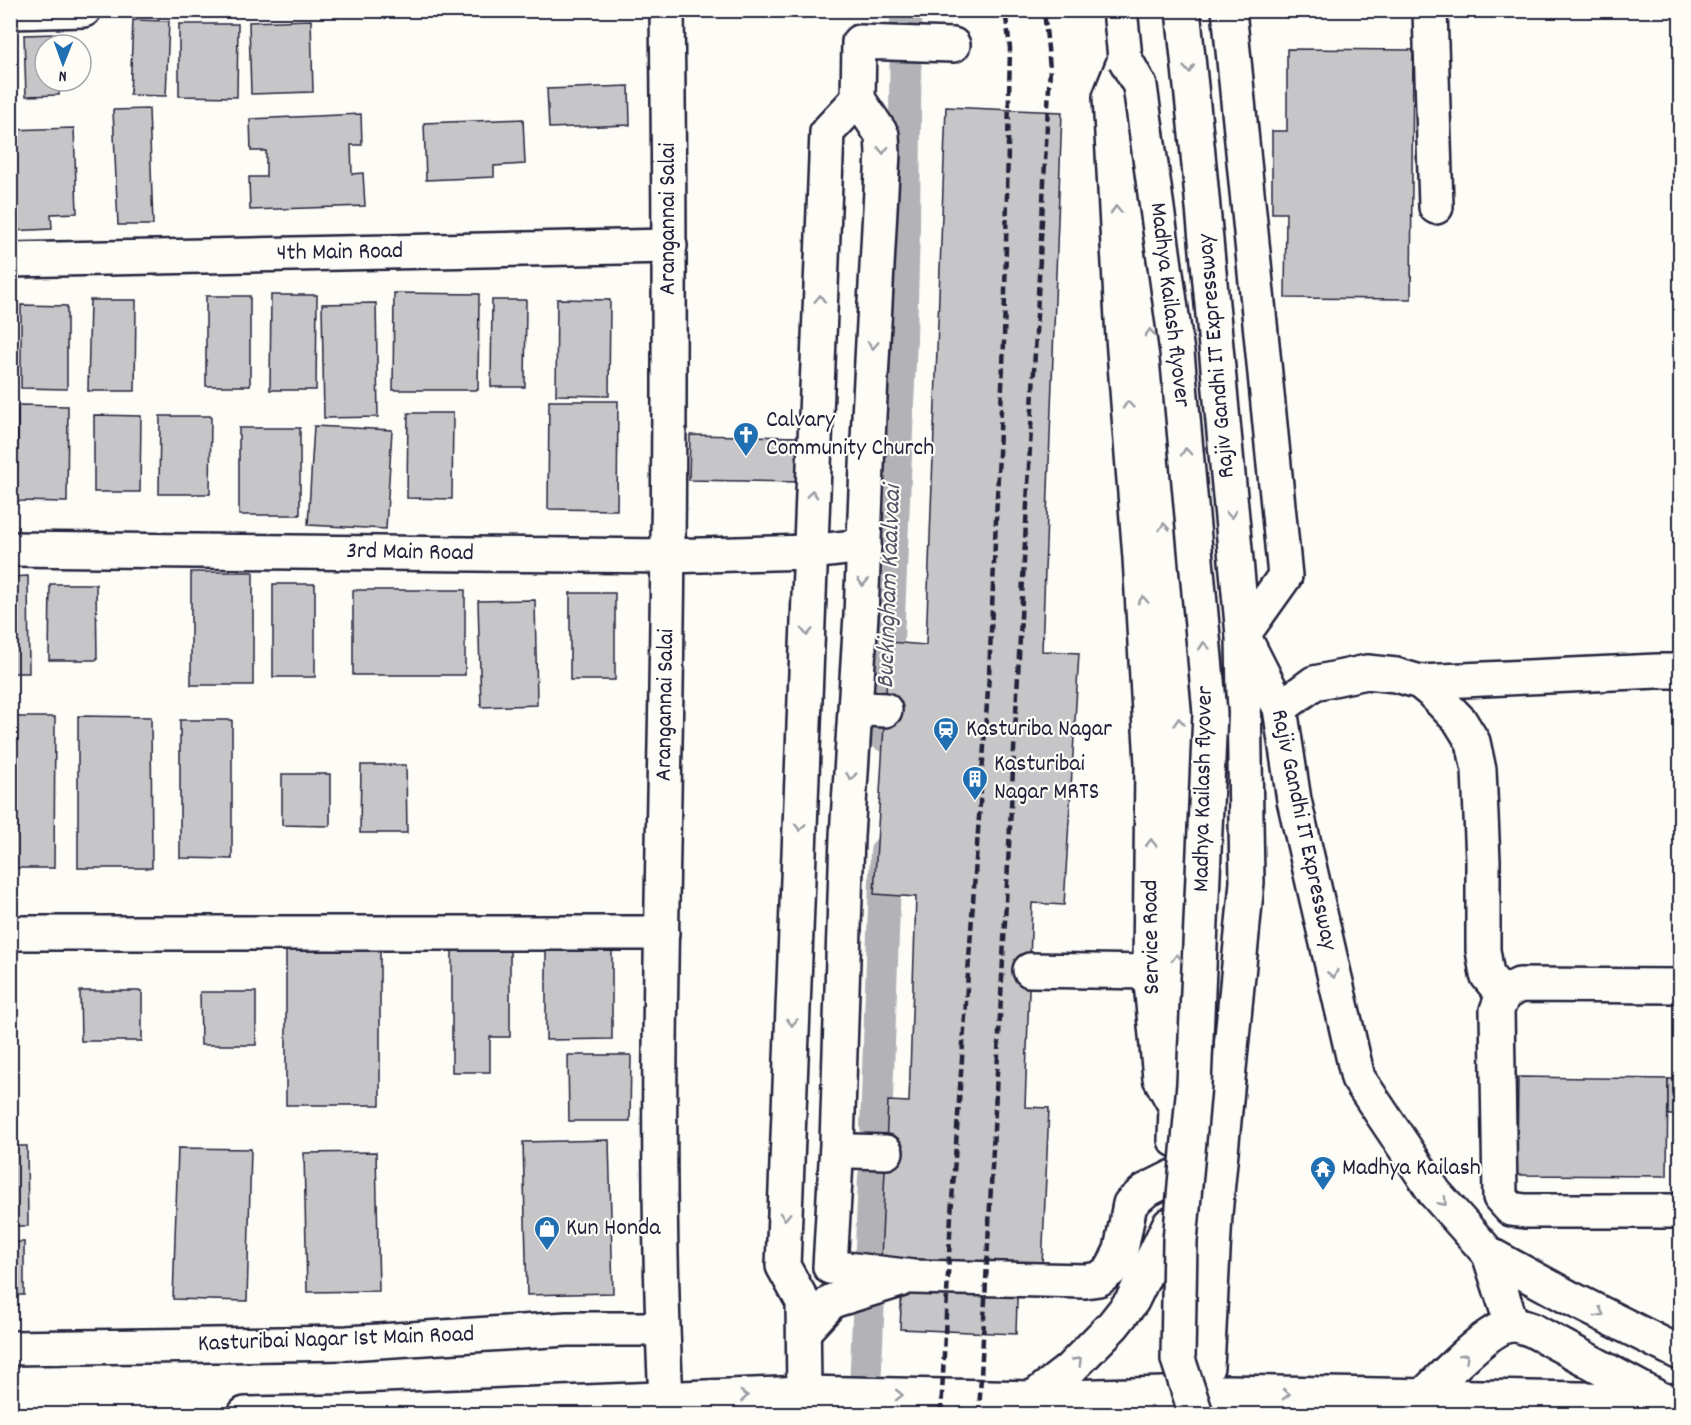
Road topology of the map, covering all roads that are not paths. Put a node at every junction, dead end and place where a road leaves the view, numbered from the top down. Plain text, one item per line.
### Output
1 (84, 10) edge
2 (667, 10) edge
3 (1120, 10) edge
4 (1183, 10) edge
5 (1229, 10) edge
6 (1430, 10) edge
7 (10, 12) edge
8 (953, 45) dead end
9 (1125, 59) junction
10 (858, 99) junction
11 (1436, 207) dead end
12 (670, 246) junction
13 (10, 260) edge
14 (864, 546) junction
15 (10, 549) edge
16 (810, 552) junction
17 (668, 556) junction
18 (1243, 635) junction
19 (1680, 671) edge
20 (1420, 682) junction
21 (1280, 708) junction
22 (1152, 763) junction
23 (1183, 777) junction
24 (1245, 796) junction
25 (10, 933) edge
26 (662, 933) junction
27 (1030, 970) dead end
28 (1150, 972) junction
29 (1680, 986) edge
30 (1503, 995) junction
31 (1176, 1107) junction
32 (852, 1151) dead end
33 (886, 1152) dead end
34 (1173, 1177) junction
35 (1680, 1211) edge
36 (1169, 1226) junction
37 (1489, 1254) junction
38 (783, 1266) junction
39 (830, 1267) junction
40 (883, 1279) junction
41 (803, 1317) junction
42 (1512, 1325) junction
43 (662, 1329) junction
44 (10, 1348) edge
45 (1680, 1353) edge
46 (1207, 1367) dead end
47 (804, 1393) junction
48 (1422, 1397) junction
49 (1033, 1398) junction
50 (666, 1400) junction
51 (1672, 1401) edge
52 (1162, 1405) edge
53 (245, 1414) edge
54 (1196, 1414) edge

1 - 7 main road
2 - 12 main road, Arangannai Salai
3 - 9 main road
4 -> 18 main road, Rajiv Gandhi IT Expressway
5 - 18 main road
6 - 11 main road
8 - 10 main road
22 -> 9 main road, Service Road
23 -> 9 main road
54 -> 9 main road, Madhya Kailash flyover, bridge
10 -> 14 main road
16 -> 10 main road
12 - 13 main road, 4th Main Road
12 - 17 main road, Arangannai Salai
14 - 16 main road, 3rd Main Road
14 -> 39 main road
15 - 17 main road, 3rd Main Road
16 - 17 main road, 3rd Main Road
16 -> 38 main road
17 - 26 main road, Arangannai Salai
18 - 21 main road, Rajiv Gandhi IT Expressway
18 - 24 main road
19 - 20 main road
20 - 21 main road
20 - 30 main road
21 -> 37 main road, Rajiv Gandhi IT Expressway
22 - 23 main road
28 -> 22 main road, Service Road
23 - 24 main road
31 -> 23 main road
24 - 46 main road
25 - 26 main road
26 - 43 main road, Arangannai Salai
27 - 28 main road
28 - 31 main road, Service Road
29 - 30 main road
30 - 35 main road
31 - 34 main road
32 - 33 main road
34 - 36 main road
34 - 40 main road
49 -> 36 main road
36 - 52 main road
37 - 42 main road
37 -> 45 main road, Rajiv Gandhi IT Expressway
38 - 39 main road
38 - 41 main road
39 - 40 main road
39 - 41 main road
40 - 41 main road
41 - 47 main road
48 -> 42 main road
42 - 51 main road
43 - 44 main road, Kasturibai Nagar 1st Main Road
43 - 50 main road, Arangannai Salai
47 -> 49 main road
50 -> 47 main road
48 - 51 main road
52 -> 48 main road
49 - 52 main road
50 - 53 main road

